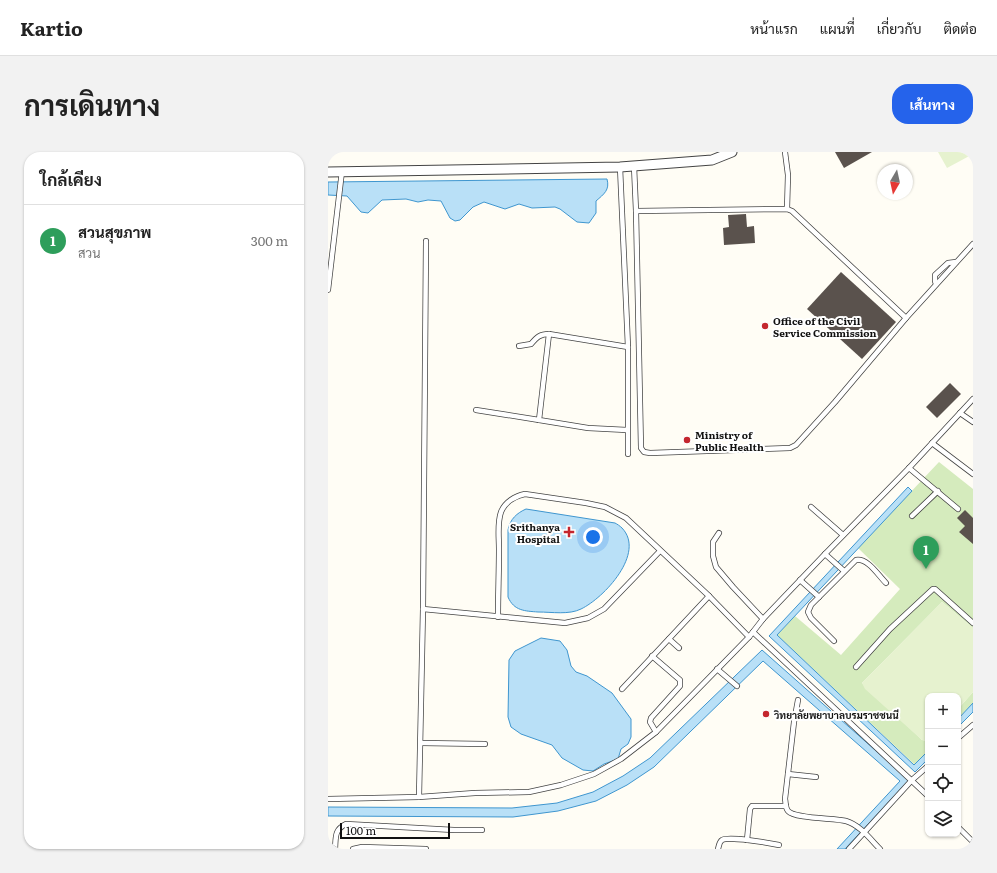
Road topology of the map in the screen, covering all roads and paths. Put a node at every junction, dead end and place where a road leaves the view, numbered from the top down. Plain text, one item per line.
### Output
1 (732, 152) edge
2 (785, 152) edge
3 (634, 166) junction
4 (620, 167) junction
5 (342, 171) junction
6 (328, 172) edge
7 (786, 209) junction
8 (636, 211) junction
9 (426, 241) dead end
10 (973, 244) edge
11 (328, 290) edge
12 (906, 318) junction
13 (549, 334) junction
14 (519, 346) dead end
15 (628, 347) junction
16 (973, 399) edge
17 (476, 410) dead end
18 (960, 413) junction
19 (539, 420) junction
20 (973, 422) edge
21 (627, 430) junction
22 (932, 443) junction
23 (628, 454) dead end
24 (909, 468) junction
25 (973, 474) edge
26 (938, 491) junction
27 (811, 506) dead end
28 (958, 509) dead end
29 (912, 516) dead end
30 (719, 533) dead end
31 (843, 535) junction
32 (660, 551) junction
33 (825, 554) junction
34 (843, 569) junction
35 (800, 580) junction
36 (886, 583) dead end
37 (709, 596) junction
38 (818, 596) junction
39 (423, 609) junction
40 (498, 617) junction
41 (764, 619) junction
42 (973, 623) edge
43 (753, 632) junction
44 (749, 637) junction
45 (668, 639) junction
46 (834, 641) dead end
47 (679, 648) dead end
48 (652, 656) junction
49 (856, 667) dead end
50 (719, 671) junction
51 (737, 686) dead end
52 (622, 689) dead end
53 (798, 700) dead end
54 (973, 725) edge
55 (656, 732) junction
56 (961, 735) edge
57 (421, 743) junction
58 (485, 744) dead end
59 (925, 769) edge
60 (788, 774) junction
61 (816, 777) dead end
62 (912, 780) junction
63 (925, 793) edge
64 (419, 797) junction
65 (328, 799) edge
66 (786, 806) junction
67 (482, 830) dead end
68 (961, 830) edge
69 (864, 833) junction
70 (748, 840) junction
71 (973, 842) edge
72 (779, 845) dead end
73 (335, 849) edge
74 (353, 849) edge
75 (426, 849) edge
76 (718, 849) edge
77 (849, 849) edge
78 (880, 849) edge

1 - 3 street
2 - 7 lane
3 - 4 street
3 - 8 lane
4 - 5 street
4 - 15 lane
5 - 6 street
5 - 11 lane
7 - 8 lane
7 - 12 lane
8 - 12 lane
9 - 39 lane
10 - 12 lane
13 - 14 lane
13 - 15 lane
13 - 19 lane
15 - 21 lane
16 - 18 lane
17 - 19 lane
18 - 20 lane
18 - 22 lane
19 - 21 lane
21 - 23 lane
22 - 24 lane
22 - 25 lane
24 - 26 lane
24 - 31 lane
26 - 28 lane
26 - 29 lane
27 - 31 lane
30 - 41 lane
31 - 33 lane
32 - 37 lane
32 - 40 lane
32 - 40 lane
33 - 34 lane
33 - 35 lane
34 - 36 lane
34 - 38 lane
35 - 38 lane
35 - 41 lane
37 - 44 lane
37 - 45 lane
38 - 46 lane
39 - 40 lane
39 - 57 lane
41 - 43 lane
42 - 49 lane
43 - 44 lane
43 - 62 lane
44 - 50 lane
45 - 47 lane
45 - 48 lane
48 - 52 lane
48 - 55 lane
50 - 51 lane
50 - 55 lane
53 - 60 lane
54 - 56 lane
55 - 64 lane
57 - 58 lane
57 - 64 lane
59 - 62 lane
60 - 61 lane
60 - 66 lane
62 - 63 lane
62 - 69 lane
64 - 65 lane
66 - 69 lane
66 - 70 lane
67 - 73 lane
68 - 71 lane
69 - 77 lane
69 - 78 lane
70 - 72 lane
70 - 76 lane
74 - 75 lane

